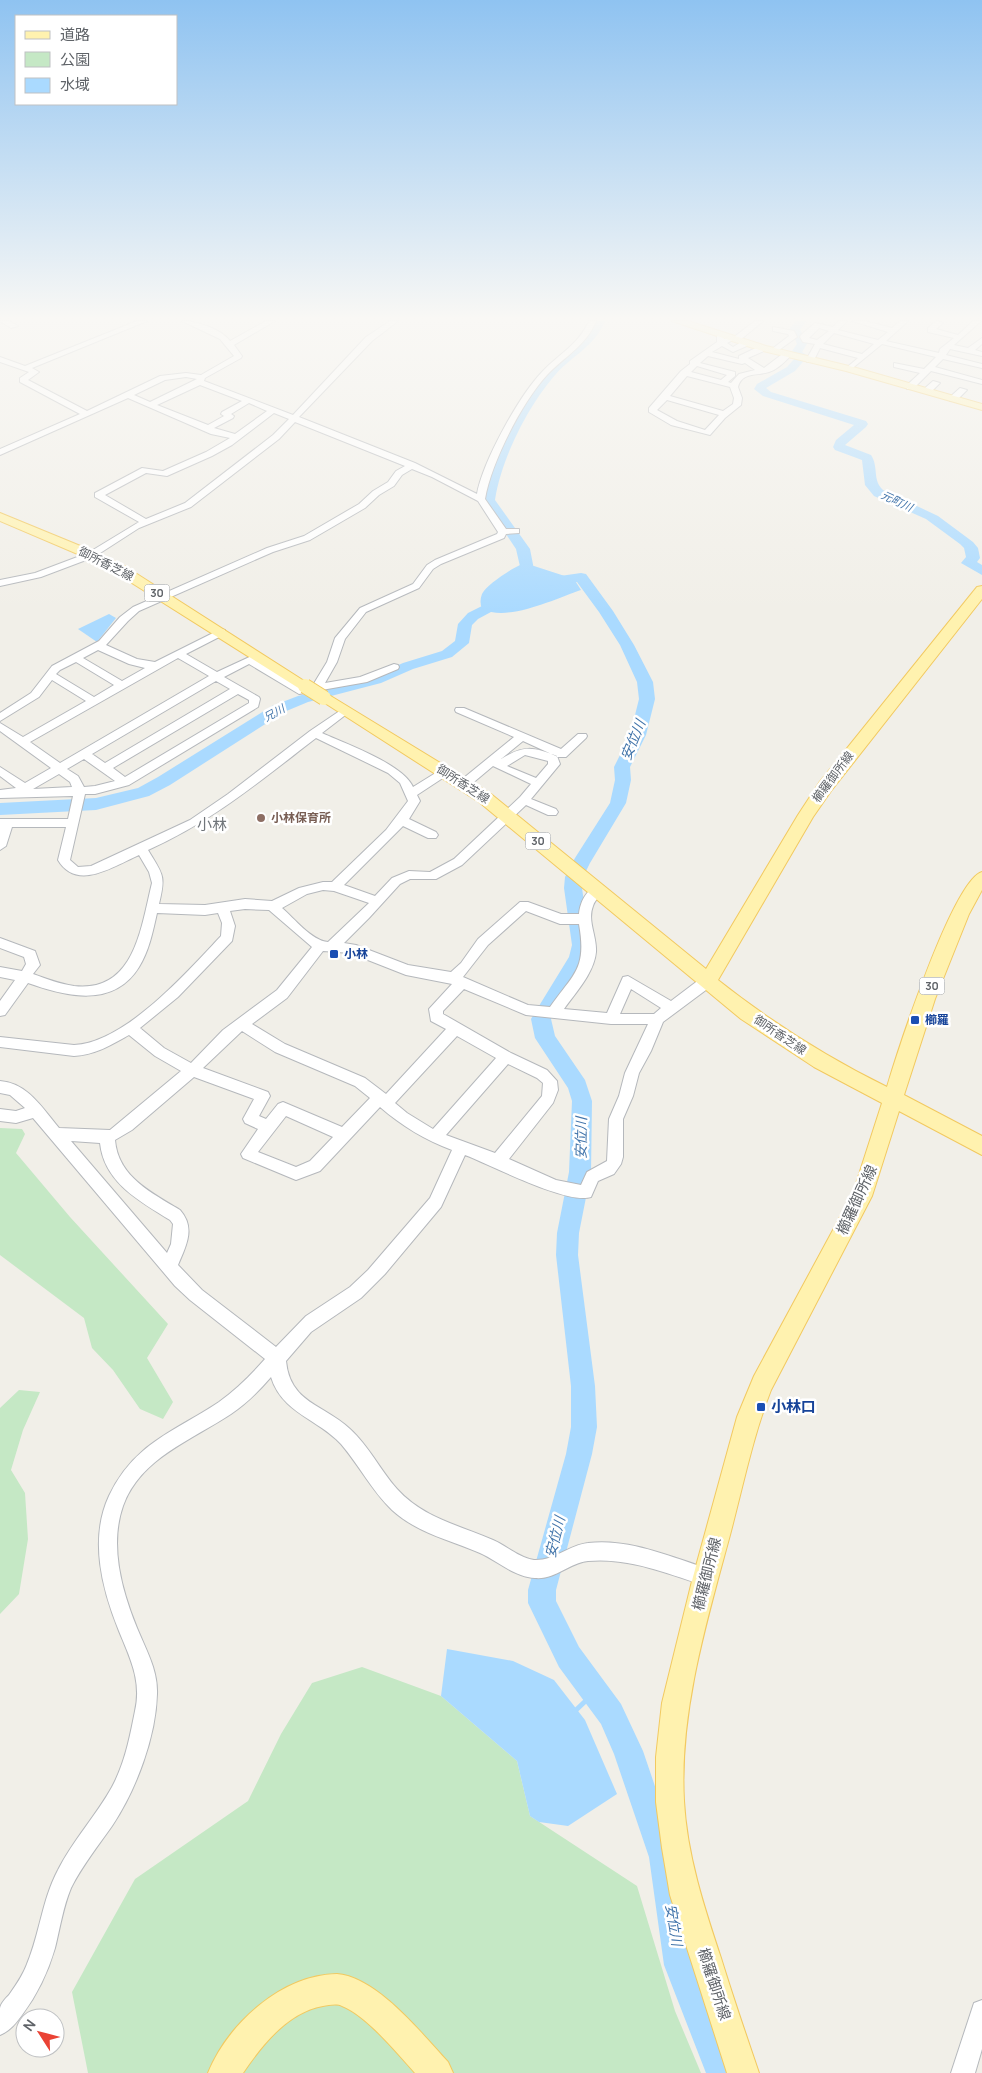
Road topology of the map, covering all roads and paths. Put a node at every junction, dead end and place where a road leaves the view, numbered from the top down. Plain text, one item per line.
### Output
1 (78, 418) edge
2 (182, 418) edge
3 (227, 418) edge
4 (262, 418) edge
5 (295, 418) joint
6 (515, 418) edge
7 (673, 418) edge
8 (696, 418) edge
9 (705, 418) edge
10 (721, 418) edge
11 (699, 419) junction
12 (208, 428) junction
13 (236, 437) junction
14 (0, 452) edge
15 (412, 465) junction
16 (481, 499) junction
17 (0, 518) edge
18 (145, 522) junction
19 (516, 531) dead end
20 (503, 532) junction
21 (91, 555) junction
22 (0, 583) edge
23 (980, 592) edge
24 (162, 596) junction
25 (221, 632) junction
26 (98, 646) junction
27 (178, 654) junction
28 (75, 657) junction
29 (253, 658) junction
30 (156, 665) junction
31 (394, 666) dead end
32 (50, 675) junction
33 (217, 676) junction
34 (121, 685) junction
35 (238, 689) junction
36 (315, 691) junction
37 (93, 701) junction
38 (460, 710) dead end
39 (344, 711) junction
40 (0, 718) edge
41 (0, 726) edge
42 (314, 733) junction
43 (522, 736) junction
44 (582, 736) dead end
45 (22, 742) junction
46 (84, 754) junction
47 (105, 768) junction
48 (60, 769) junction
49 (0, 771) edge
50 (446, 772) junction
51 (125, 782) junction
52 (538, 783) dead end
53 (464, 784) junction
54 (21, 791) junction
55 (79, 793) junction
56 (412, 793) junction
57 (0, 794) edge
58 (524, 800) junction
59 (552, 812) dead end
60 (508, 815) junction
61 (73, 819) junction
62 (402, 821) junction
63 (3, 823) edge
64 (430, 831) dead end
65 (0, 846) edge
66 (141, 848) junction
67 (982, 878) edge
68 (335, 887) junction
69 (598, 890) junction
70 (378, 901) junction
71 (272, 906) junction
72 (152, 908) junction
73 (222, 909) junction
74 (579, 920) junction
75 (0, 942) edge
76 (326, 947) junction
77 (0, 972) edge
78 (25, 977) junction
79 (458, 980) junction
80 (709, 980) junction
81 (670, 1007) junction
82 (0, 1011) edge
83 (552, 1013) junction
84 (611, 1018) junction
85 (657, 1019) junction
86 (241, 1024) junction
87 (130, 1028) junction
88 (456, 1028) junction
89 (0, 1042) edge
90 (506, 1056) junction
91 (192, 1070) junction
92 (0, 1087) edge
93 (894, 1099) junction
94 (383, 1100) junction
95 (36, 1111) junction
96 (0, 1115) edge
97 (268, 1127) junction
98 (56, 1134) junction
99 (344, 1136) junction
100 (107, 1137) junction
101 (435, 1137) junction
102 (982, 1146) edge
103 (461, 1148) junction
104 (498, 1161) junction
105 (169, 1267) junction
106 (276, 1358) junction
107 (706, 1577) junction
108 (982, 2011) edge
109 (0, 2024) edge
110 (224, 2073) edge
111 (437, 2073) edge
112 (743, 2073) edge
113 (962, 2073) edge

1 - 14 street
2 - 12 street
3 - 12 street
4 - 13 street
5 - 15 street
5 - 18 street
6 - 16 street
7 - 11 street
8 - 11 street
9 - 11 street
10 - 11 street
12 - 13 street
13 - 18 street
15 - 16 street
15 - 24 street
16 - 20 street
17 - 21 main road, 御所香芝線 / 30
18 - 21 street
19 - 20 street
20 - 36 street
21 - 22 street
21 - 24 main road, 御所香芝線 / 30
23 - 80 main road, 櫛羅御所線
24 - 25 main road, 御所香芝線 / 30
24 - 26 street
25 - 27 street
25 - 29 main road, 御所香芝線 / 30
26 - 28 street
26 - 30 street
27 - 30 street
27 - 33 street
28 - 32 street
28 - 34 street
29 - 33 street
29 - 36 main road, 御所香芝線 / 30
30 - 34 street
31 - 36 street
32 - 37 street
32 - 40 street
33 - 35 street
33 - 46 street
34 - 37 street
35 - 47 street
35 - 51 street
36 - 39 main road, 御所香芝線 / 30
37 - 45 street
38 - 43 street
39 - 42 street
39 - 50 main road, 御所香芝線 / 30
41 - 45 street
42 - 56 street
42 - 66 street
43 - 44 street
43 - 53 street
45 - 48 street
46 - 47 street
46 - 48 street
47 - 51 street
48 - 54 street
48 - 55 street
49 - 54 street
50 - 53 main road, 御所香芝線 / 30
50 - 56 street
51 - 55 street
52 - 58 street
53 - 60 main road, 御所香芝線 / 30
54 - 55 street
54 - 57 street
55 - 61 street
56 - 62 street
58 - 59 street
58 - 60 street
60 - 69 main road, 御所香芝線 / 30
60 - 70 street
61 - 63 street
61 - 66 street
62 - 64 street
62 - 68 street
63 - 65 street
66 - 72 street
67 - 93 main road, 30
68 - 70 street
68 - 71 street
69 - 74 street
69 - 80 main road, 御所香芝線 / 30
70 - 76 street
71 - 73 street
71 - 76 street
72 - 73 street
72 - 78 street
73 - 87 street
74 - 79 street
74 - 83 street
75 - 78 street
76 - 79 street
76 - 86 street
77 - 78 street
78 - 82 street
79 - 83 street
79 - 88 street
80 - 81 street
80 - 93 main road, 御所香芝線 / 30
81 - 84 street
81 - 85 street
83 - 84 street
84 - 85 street
85 - 104 street
86 - 91 street
86 - 94 street
87 - 89 street
87 - 91 street
88 - 90 street
88 - 94 street
90 - 101 street
90 - 104 street
91 - 97 street
91 - 100 street
92 - 95 street
93 - 102 main road, 御所香芝線 / 30
93 - 107 main road, 櫛羅御所線
94 - 99 street
94 - 101 street
95 - 96 street
95 - 98 street
97 - 99 street
97 - 99 street
98 - 100 street
98 - 105 street
100 - 105 street
101 - 103 street
103 - 104 street
103 - 106 street
105 - 106 street
106 - 107 street
106 - 109 street
107 - 112 main road, 櫛羅御所線
108 - 113 street
110 - 111 main road

